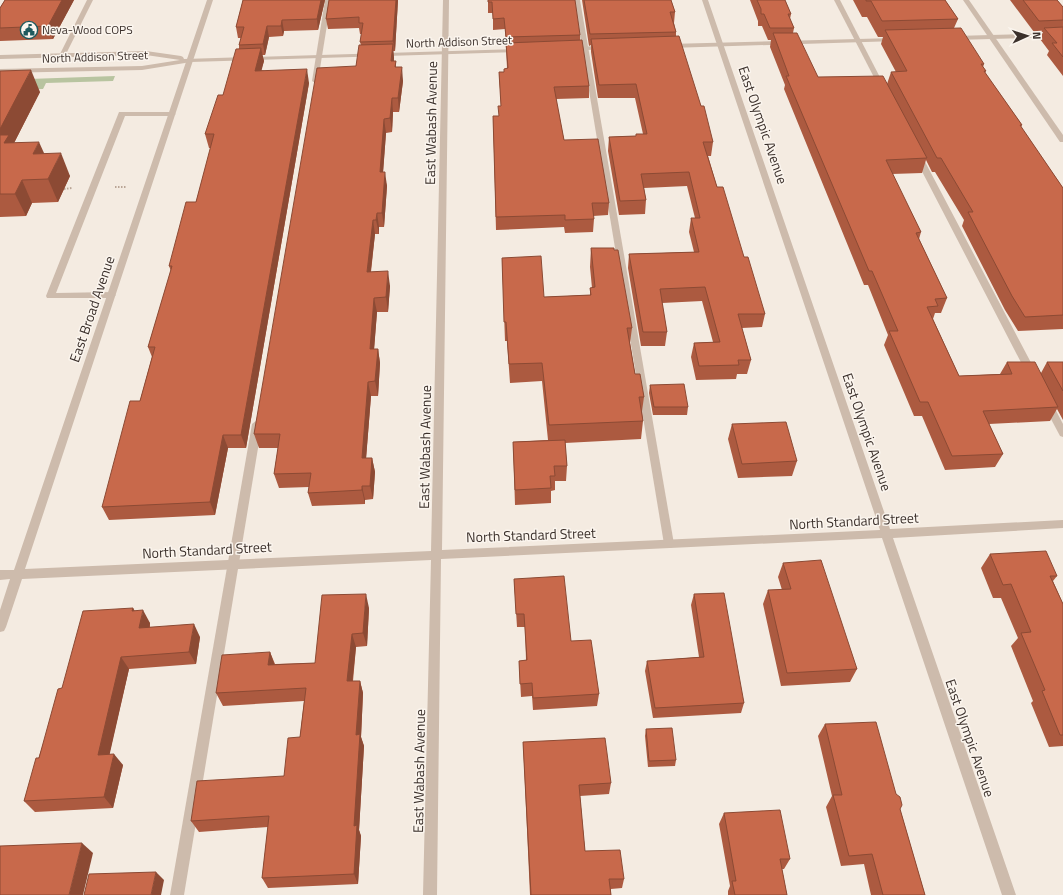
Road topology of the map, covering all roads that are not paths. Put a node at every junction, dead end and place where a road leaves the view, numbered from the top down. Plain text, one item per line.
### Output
1 (90, 0) edge
2 (210, 0) edge
3 (328, 0) edge
4 (446, 0) edge
5 (577, 0) edge
6 (705, 0) edge
7 (836, 0) edge
8 (966, 0) edge
9 (1063, 35) edge
10 (992, 37) junction
11 (945, 38) edge
12 (905, 40) edge
13 (858, 41) junction
14 (721, 45) junction
15 (665, 46) edge
16 (610, 48) edge
17 (586, 49) junction
18 (562, 50) edge
19 (524, 51) edge
20 (446, 53) junction
21 (62, 56) junction
22 (319, 56) junction
23 (0, 57) edge
24 (191, 60) junction
25 (0, 71) edge
26 (314, 88) edge
27 (885, 92) edge
28 (172, 114) junction
29 (1063, 140) edge
30 (914, 148) edge
31 (112, 295) junction
32 (1038, 385) edge
33 (1045, 398) edge
34 (259, 416) edge
35 (1063, 433) edge
36 (1063, 524) edge
37 (887, 535) junction
38 (669, 544) junction
39 (436, 554) junction
40 (234, 564) junction
41 (17, 574) junction
42 (0, 575) edge
43 (0, 627) edge
44 (177, 895) edge
45 (430, 895) edge
46 (1008, 895) edge

1 - 21 street
2 - 24 street, East Broad Avenue
3 - 22 street
4 - 20 street, East Wabash Avenue
5 - 17 street
6 - 14 street, East Olympic Avenue
7 - 13 street
8 - 10 street
9 - 10 street
10 - 11 street
10 - 29 street
12 - 13 street
13 - 14 street
13 - 27 street
14 - 15 street
14 - 37 street, East Olympic Avenue
16 - 17 street
17 - 18 street
17 - 38 street
19 - 20 street, North Addison Street
20 - 22 street, North Addison Street
20 - 39 street, East Wabash Avenue
21 - 23 street, North Addison Street
21 - 24 street, North Addison Street
22 - 24 street, North Addison Street
22 - 26 street
24 - 25 street, North Addison Street
24 - 28 street, East Broad Avenue
28 - 31 street, East Broad Avenue
28 - 31 street
30 - 32 street
31 - 41 street, East Broad Avenue
33 - 35 street
34 - 40 street
36 - 37 street, North Standard Street
37 - 38 street, North Standard Street
37 - 46 street, East Olympic Avenue
38 - 39 street, North Standard Street
39 - 40 street, North Standard Street
39 - 45 street, East Wabash Avenue
40 - 41 street, North Standard Street
40 - 44 street
41 - 42 street, North Standard Street
41 - 43 street, East Broad Avenue

